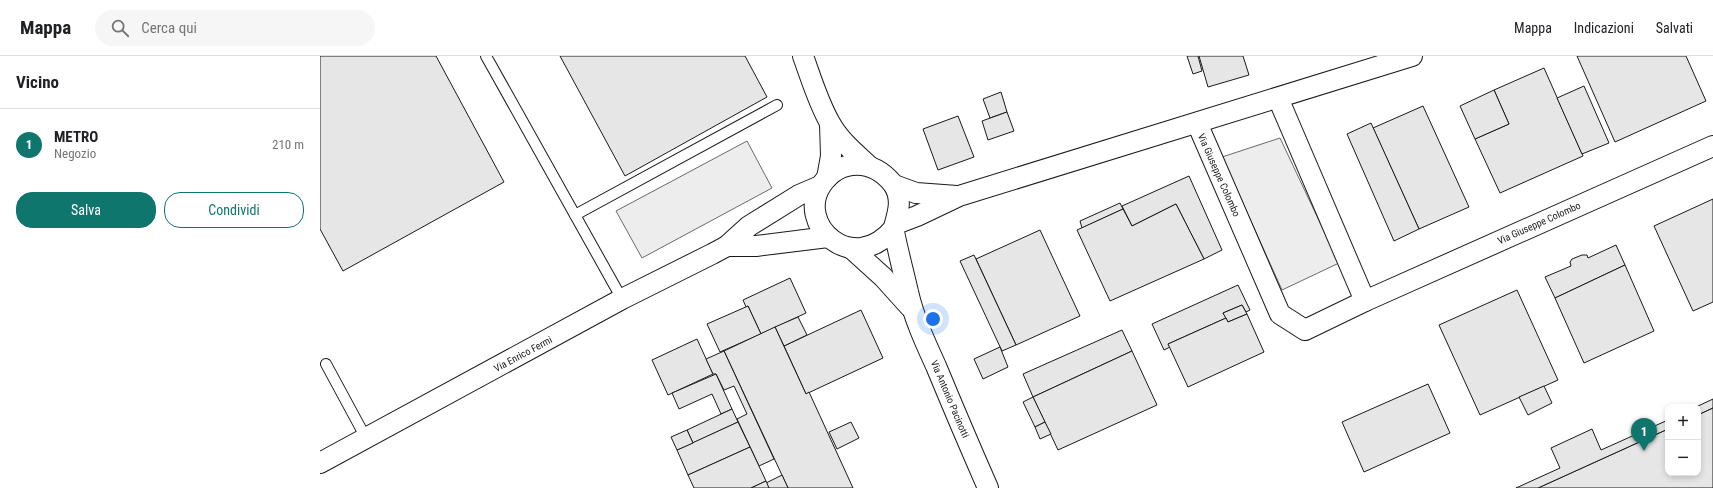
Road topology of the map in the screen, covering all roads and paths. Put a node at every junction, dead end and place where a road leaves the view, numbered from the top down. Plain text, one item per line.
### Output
1 (486, 56) edge
2 (803, 56) edge
3 (1412, 56) edge
4 (1278, 98) junction
5 (777, 105) dead end
6 (1197, 123) junction
7 (830, 124) junction
8 (1713, 146) edge
9 (869, 166) junction
10 (824, 182) junction
11 (894, 186) junction
12 (960, 196) junction
13 (575, 215) junction
14 (895, 226) junction
15 (828, 237) junction
16 (726, 246) junction
17 (851, 248) junction
18 (622, 299) junction
19 (1365, 301) junction
20 (912, 309) junction
21 (326, 364) dead end
22 (366, 438) junction
23 (320, 463) edge
24 (988, 488) edge

1 - 13 lane
2 - 7 street, Via Antonio Pacinotti
3 - 4 street
4 - 6 street
4 - 19 street
5 - 13 lane
6 - 12 street
6 - 19 street, Via Giuseppe Colombo
7 - 9 street, Via Antonio Pacinotti
7 - 10 street, Via Antonio Pacinotti
8 - 19 street, Via Giuseppe Colombo
9 - 10 street, Via Antonio Pacinotti
9 - 11 street, Via Antonio Pacinotti
10 - 15 street, Via Antonio Pacinotti
10 - 16 street
11 - 12 street
11 - 14 street, Via Antonio Pacinotti
12 - 14 street
13 - 18 lane
14 - 17 street
14 - 20 street, Via Antonio Pacinotti
15 - 16 street
15 - 17 street, Via Antonio Pacinotti
16 - 18 street, Via Enrico Fermi
17 - 20 street, Via Antonio Pacinotti
18 - 22 street, Via Enrico Fermi
20 - 24 street, Via Antonio Pacinotti
21 - 22 lane
22 - 23 street, Via Enrico Fermi

